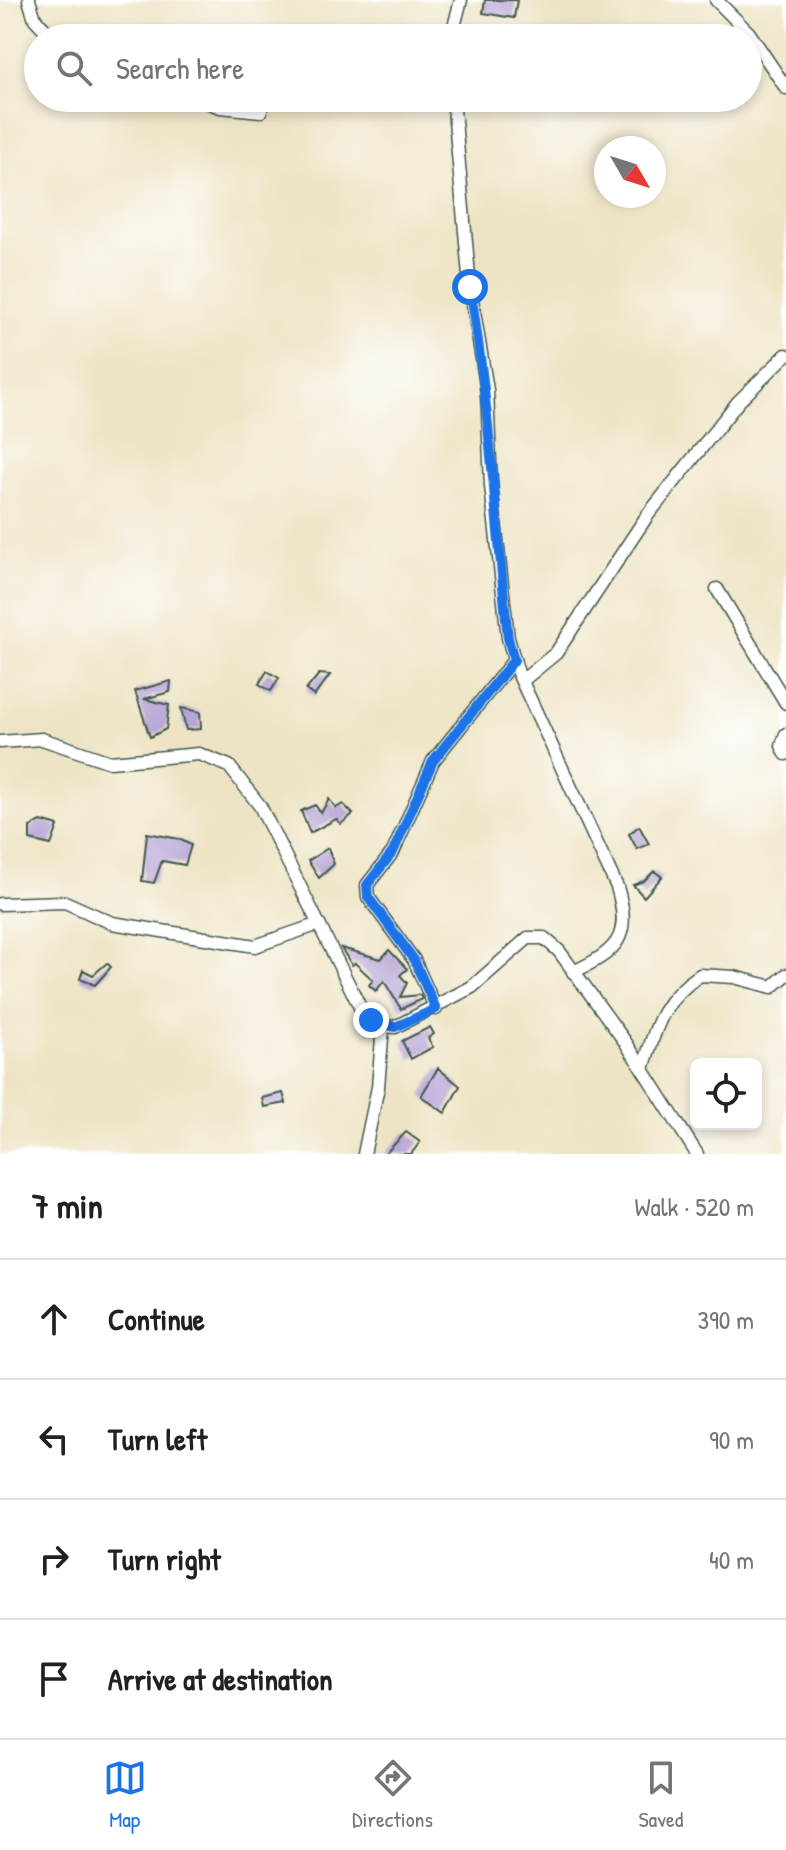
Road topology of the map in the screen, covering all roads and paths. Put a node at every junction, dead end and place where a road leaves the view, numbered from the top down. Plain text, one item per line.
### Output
1 (29, 0) edge
2 (461, 0) edge
3 (716, 0) edge
4 (40, 24) edge
5 (455, 24) edge
6 (740, 24) edge
7 (762, 52) edge
8 (786, 88) edge
9 (454, 112) edge
10 (786, 355) edge
11 (717, 589) dead end
12 (514, 660) junction
13 (522, 681) junction
14 (786, 703) edge
15 (786, 734) edge
16 (0, 742) edge
17 (786, 754) edge
18 (0, 904) edge
19 (319, 924) junction
20 (573, 972) junction
21 (786, 975) edge
22 (436, 1009) junction
23 (383, 1026) junction
24 (643, 1069) junction
25 (364, 1154) edge
26 (697, 1154) edge

1 - 4 street
2 - 5 street
3 - 6 street
7 - 8 street
9 - 12 street
10 - 13 street
11 - 14 street
12 - 13 street
12 - 22 street
13 - 20 street
15 - 17 street
16 - 19 street
18 - 19 street
19 - 23 street
20 - 22 street
20 - 24 street
21 - 24 street
22 - 23 street
23 - 25 street
24 - 26 street

